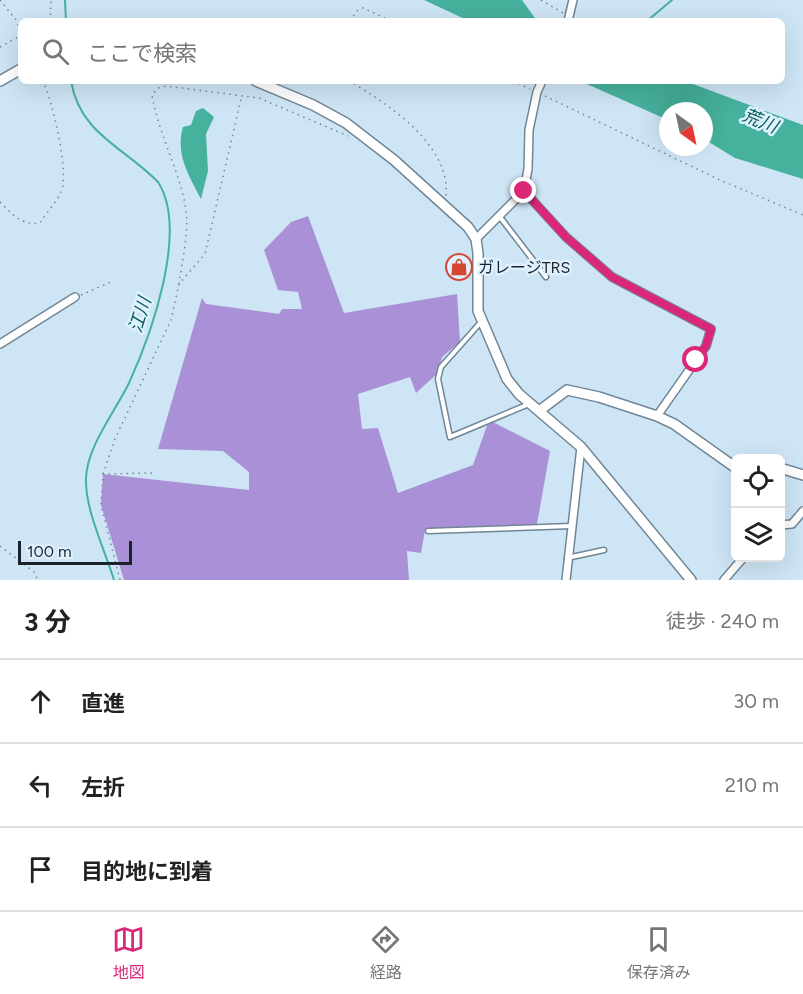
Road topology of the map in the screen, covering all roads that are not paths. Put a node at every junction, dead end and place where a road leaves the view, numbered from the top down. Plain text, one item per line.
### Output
1 (573, 0) edge
2 (569, 18) edge
3 (18, 71) edge
4 (0, 81) edge
5 (263, 84) edge
6 (541, 84) edge
7 (524, 191) junction
8 (500, 217) junction
9 (476, 239) junction
10 (546, 277) dead end
11 (75, 297) road end
12 (482, 321) junction
13 (0, 344) edge
14 (530, 403) junction
15 (539, 411) junction
16 (657, 416) junction
17 (581, 447) junction
18 (731, 466) edge
19 (785, 470) edge
20 (803, 475) edge
21 (803, 511) edge
22 (785, 525) edge
23 (571, 526) junction
24 (428, 531) dead end
25 (604, 550) dead end
26 (566, 559) junction
27 (740, 562) edge
28 (566, 580) edge
29 (692, 580) edge
30 (724, 580) edge

1 - 2 street
3 - 4 street
5 - 9 street
6 - 7 street
7 - 8 street
7 - 16 street
8 - 9 street
8 - 10 lane
9 - 12 street
11 - 13 street
12 - 14 street
12 - 14 lane
14 - 15 street
15 - 16 street
15 - 17 street
16 - 18 street
17 - 23 street
17 - 29 street
19 - 20 street
21 - 22 street
23 - 24 lane
23 - 26 street
25 - 26 lane
26 - 28 street
27 - 30 street

